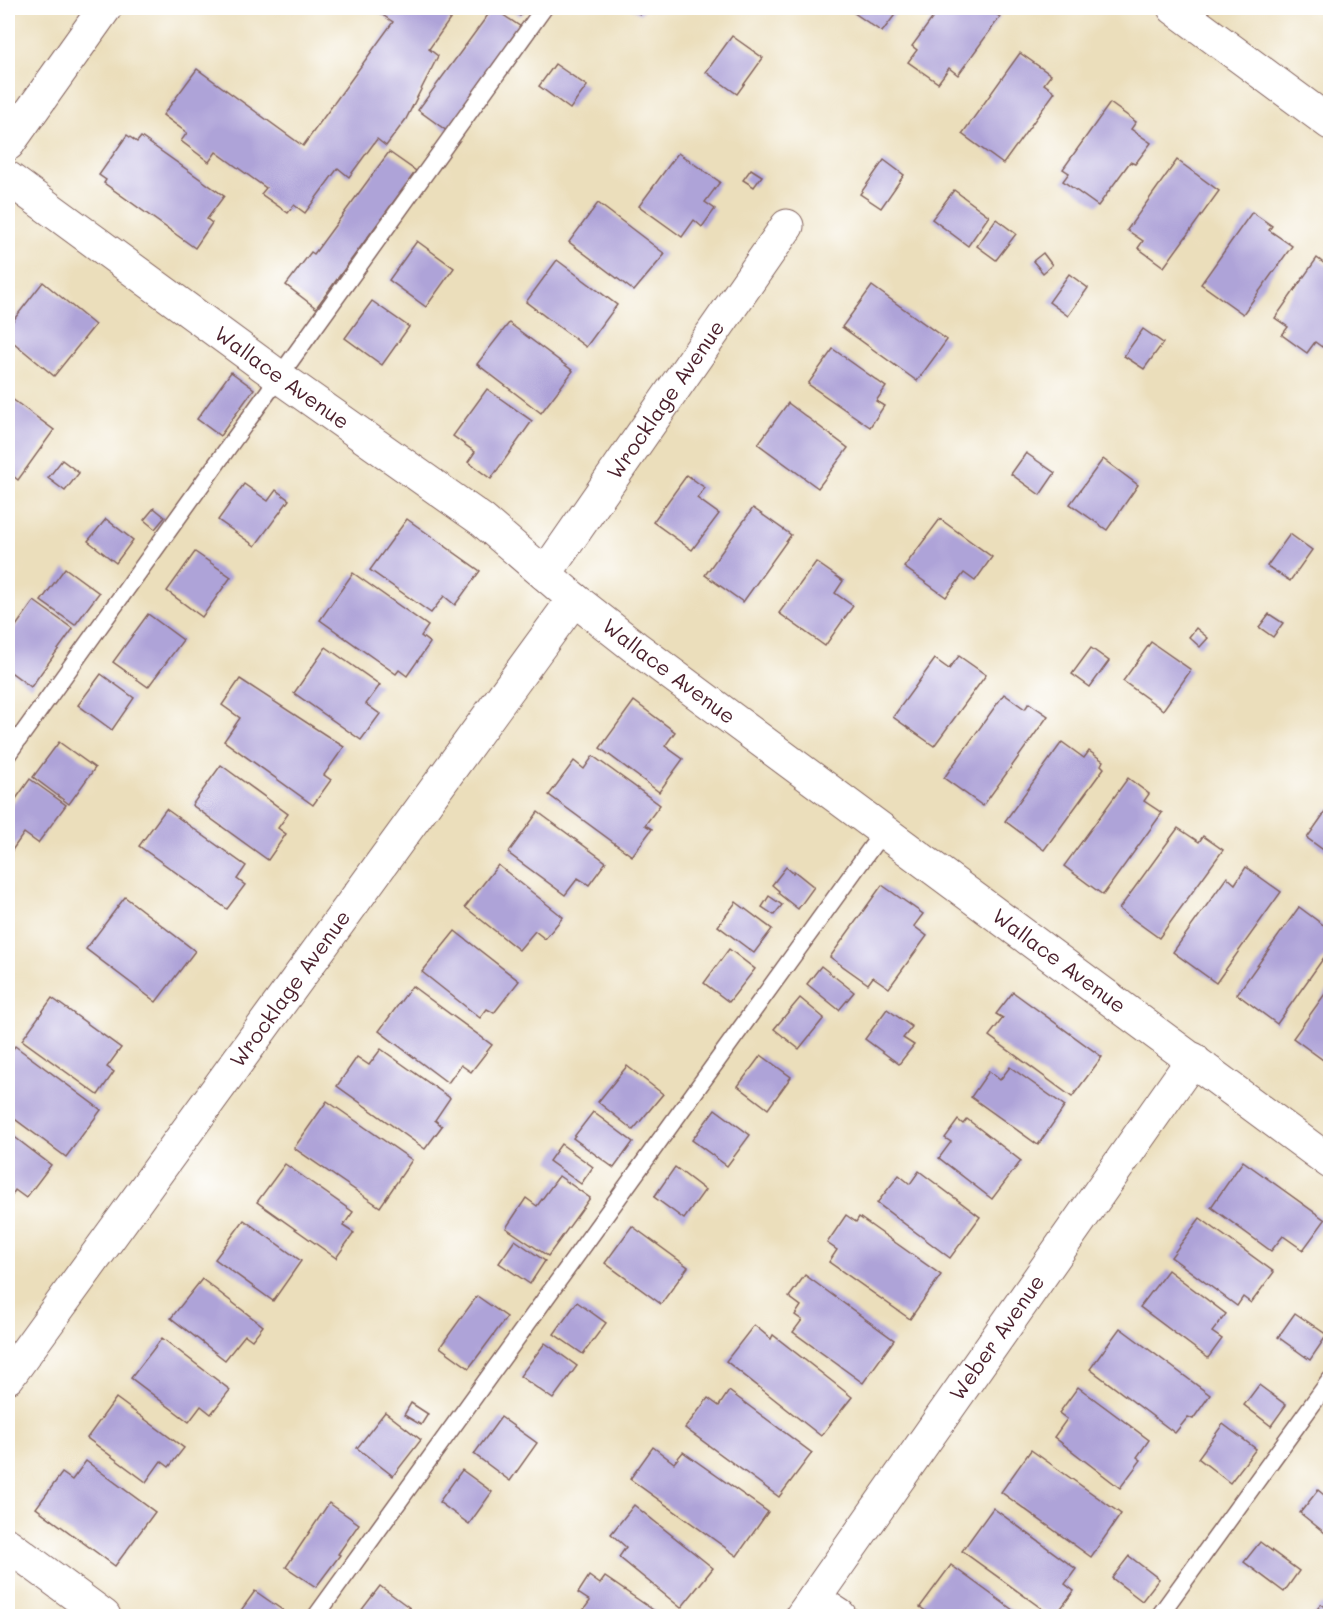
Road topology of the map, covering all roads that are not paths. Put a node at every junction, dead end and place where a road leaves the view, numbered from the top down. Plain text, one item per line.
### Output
1 (105, 8) edge
2 (544, 8) edge
3 (1174, 8) edge
4 (1330, 123) edge
5 (8, 144) edge
6 (8, 178) edge
7 (787, 226) dead end
8 (278, 376) junction
9 (545, 574) junction
10 (574, 599) junction
11 (8, 754) edge
12 (884, 830) junction
13 (1193, 1059) junction
14 (1330, 1162) edge
15 (8, 1377) edge
16 (1330, 1380) edge
17 (8, 1545) edge
18 (819, 1611) edge
19 (104, 1617) edge
20 (316, 1617) edge
21 (1159, 1617) edge

1 - 5 street
2 - 8 lane
3 - 4 street
6 - 8 street, Wallace Avenue
7 - 9 street, Wrocklage Avenue
8 - 9 street, Wallace Avenue
8 - 11 lane
9 - 10 street, Wallace Avenue
10 - 12 street, Wallace Avenue
10 - 15 street, Wrocklage Avenue
12 - 13 street, Wallace Avenue
12 - 20 lane
13 - 14 street, Wallace Avenue
13 - 18 street, Weber Avenue
16 - 21 lane
17 - 19 street

